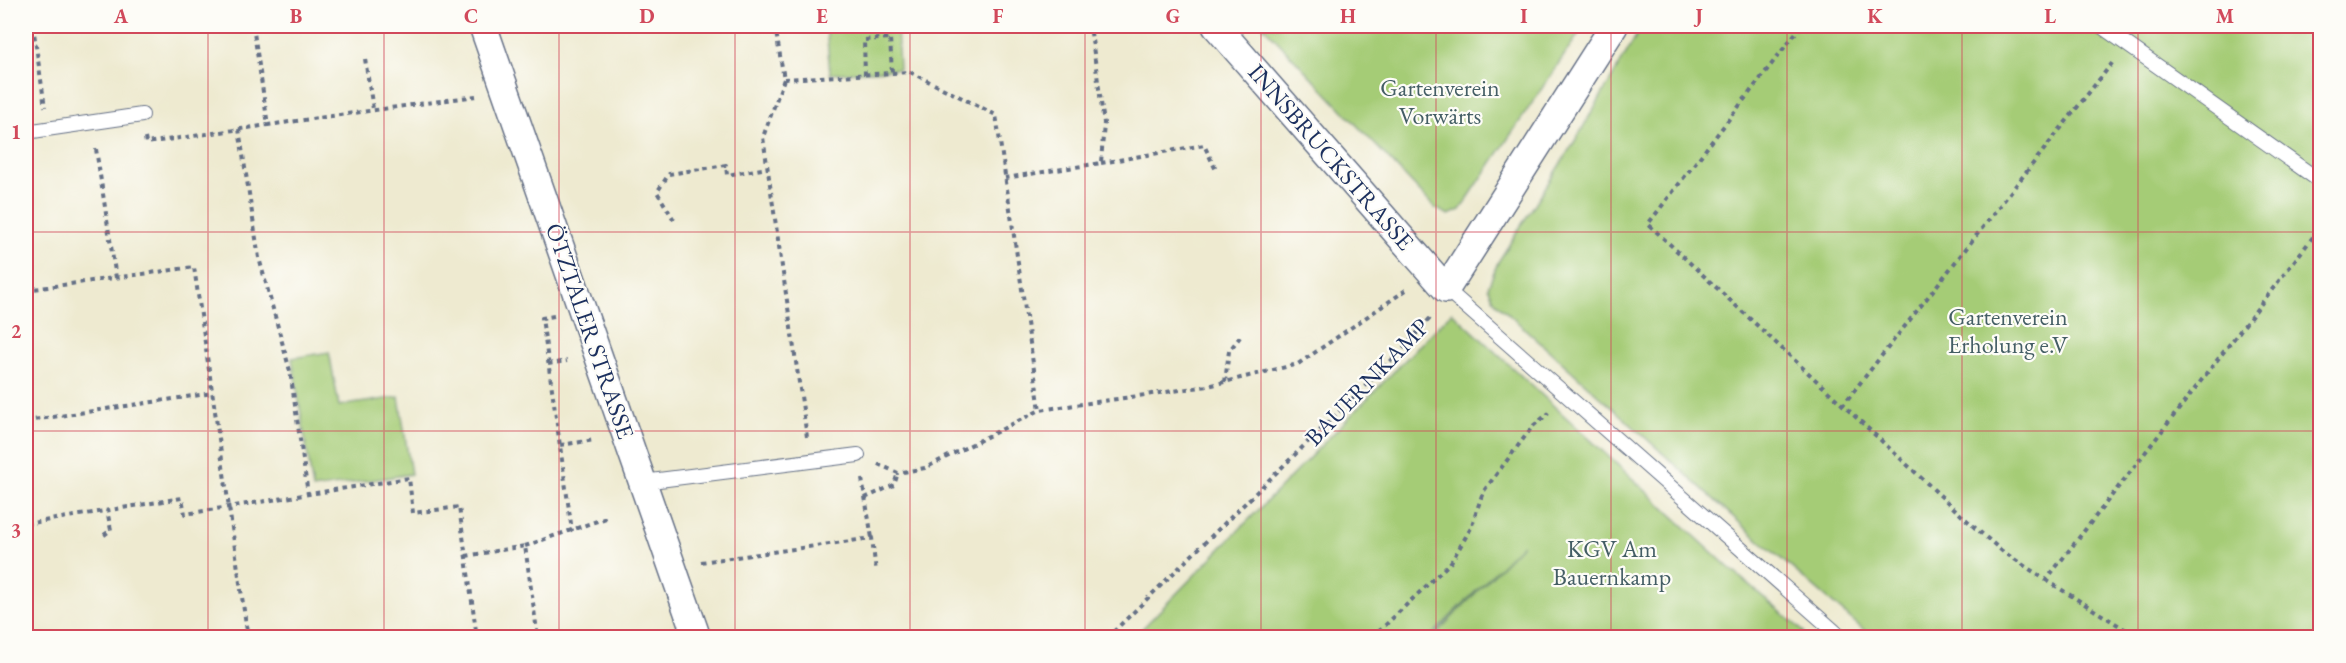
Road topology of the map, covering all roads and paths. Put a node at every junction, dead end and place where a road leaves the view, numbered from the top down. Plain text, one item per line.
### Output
1 (33, 26) edge
2 (253, 26) edge
3 (483, 26) edge
4 (775, 26) edge
5 (1090, 26) edge
6 (1216, 26) edge
7 (1614, 26) edge
8 (1801, 26) edge
9 (2101, 26) edge
10 (2127, 44) junction
11 (365, 59) dead end
12 (892, 73) junction
13 (866, 75) junction
14 (784, 79) junction
15 (483, 95) dead end
16 (373, 109) junction
17 (142, 115) joint
18 (268, 125) junction
19 (49, 128) junction
20 (239, 129) junction
21 (26, 132) edge
22 (96, 149) dead end
23 (1101, 163) junction
24 (768, 168) junction
25 (1216, 170) dead end
26 (1005, 178) junction
27 (2320, 180) edge
28 (674, 220) dead end
29 (2320, 228) edge
30 (116, 278) junction
31 (1446, 289) junction
32 (26, 290) edge
33 (1406, 290) dead end
34 (561, 315) dead end
35 (1240, 337) dead end
36 (576, 359) dead end
37 (548, 364) junction
38 (1225, 382) junction
39 (213, 393) junction
40 (1570, 397) junction
41 (1842, 406) junction
42 (1040, 410) junction
43 (26, 421) edge
44 (594, 440) dead end
45 (560, 446) junction
46 (858, 455) junction
47 (810, 461) junction
48 (898, 473) junction
49 (643, 482) junction
50 (308, 494) junction
51 (865, 498) junction
52 (229, 507) junction
53 (107, 510) junction
54 (606, 518) dead end
55 (26, 524) edge
56 (572, 531) junction
57 (104, 535) dead end
58 (872, 538) junction
59 (525, 546) junction
60 (466, 556) junction
61 (700, 562) dead end
62 (876, 572) dead end
63 (2046, 580) junction
64 (248, 638) edge
65 (477, 638) edge
66 (538, 638) edge
67 (698, 638) edge
68 (1107, 638) edge
69 (1372, 638) edge
70 (1842, 638) edge
71 (2139, 638) edge

1 - 19 path
2 - 18 path
3 - 49 street, ÖTZTALER STRASSE
4 - 14 path
5 - 23 path
6 - 31 street, INNSBRUCKSTRASSE
7 - 31 street
8 - 41 path
9 - 10 lane
10 - 27 lane
10 - 41 path
11 - 16 path
12 - 13 path
12 - 13 path
12 - 26 path
13 - 14 path
14 - 24 path
15 - 16 path
16 - 18 path
17 - 19 lane
17 - 20 path
18 - 20 path
19 - 21 lane
20 - 50 path
22 - 30 path
23 - 25 path
23 - 26 path
24 - 28 path
24 - 47 path
26 - 42 path
29 - 63 path
30 - 32 path
30 - 39 path
31 - 40 lane
31 - 68 path, BAUERNKAMP
33 - 38 path
34 - 37 path
35 - 38 path
36 - 37 path
37 - 45 path
38 - 42 path
39 - 43 path
39 - 52 path
40 - 69 path
40 - 70 lane
41 - 63 path
42 - 48 path
44 - 45 path
45 - 56 path
46 - 47 lane
46 - 48 path
46 - 51 path
47 - 49 lane
48 - 51 path
49 - 67 street, ÖTZTALER STRASSE
50 - 52 path
50 - 60 path
51 - 58 path
52 - 53 path
52 - 64 path
53 - 55 path
53 - 57 path
54 - 56 path
56 - 59 path
58 - 61 path
58 - 62 path
59 - 60 path
59 - 66 path
60 - 65 path
63 - 71 path

